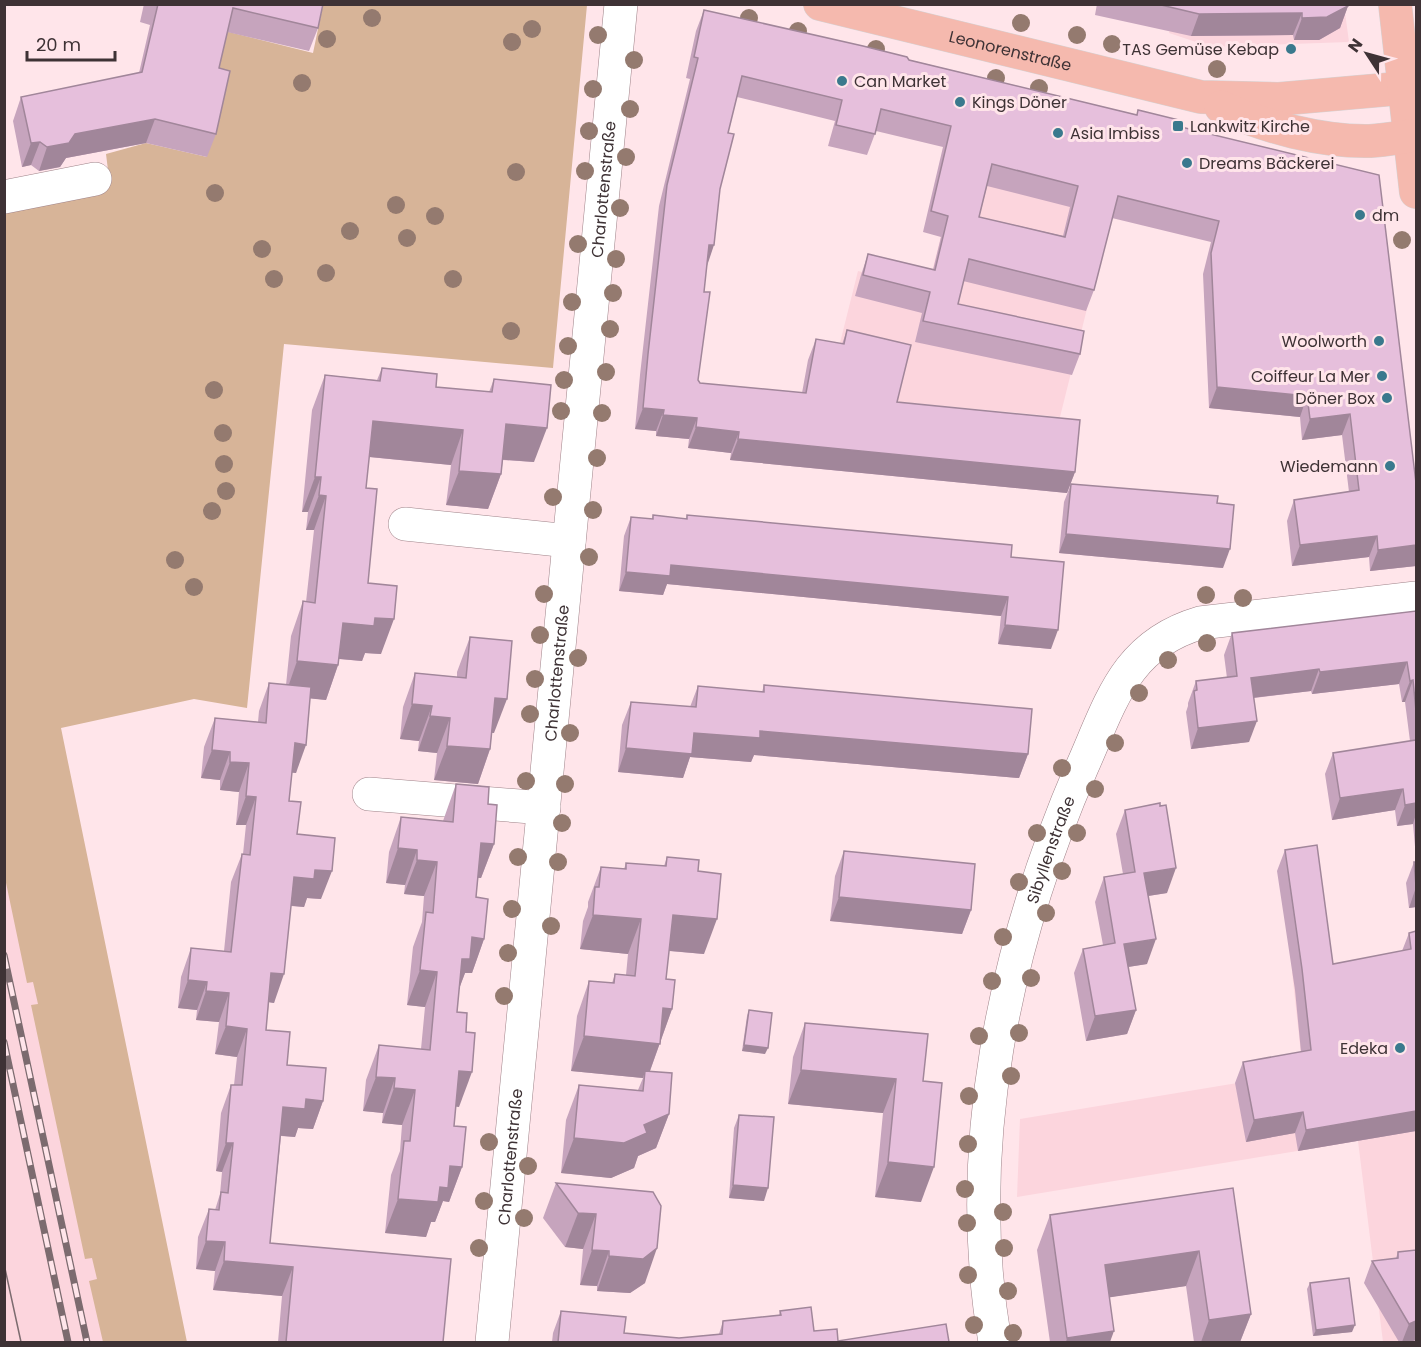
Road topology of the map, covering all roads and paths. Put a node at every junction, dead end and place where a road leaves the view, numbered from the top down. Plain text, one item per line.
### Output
1 (621, 4) edge
2 (820, 4) edge
3 (1395, 4) edge
4 (1410, 87) edge
5 (1200, 97) junction
6 (1413, 136) edge
7 (95, 179) dead end
8 (1416, 192) edge
9 (4, 197) edge
10 (405, 524) dead end
11 (569, 541) junction
12 (1416, 598) edge
13 (369, 794) dead end
14 (544, 808) junction
15 (492, 1342) edge
16 (995, 1342) edge

1 - 11 street, Charlottenstraße
2 - 5 main road, Leonorenstraße
3 - 4 main road
4 - 5 main road, Leonorenstraße
4 - 6 main road
5 - 6 main road, Leonorenstraße
6 - 8 main road
7 - 9 street
10 - 11 street
11 - 14 street, Charlottenstraße
12 - 16 street, Sibyllenstraße
13 - 14 street
14 - 15 street, Charlottenstraße

